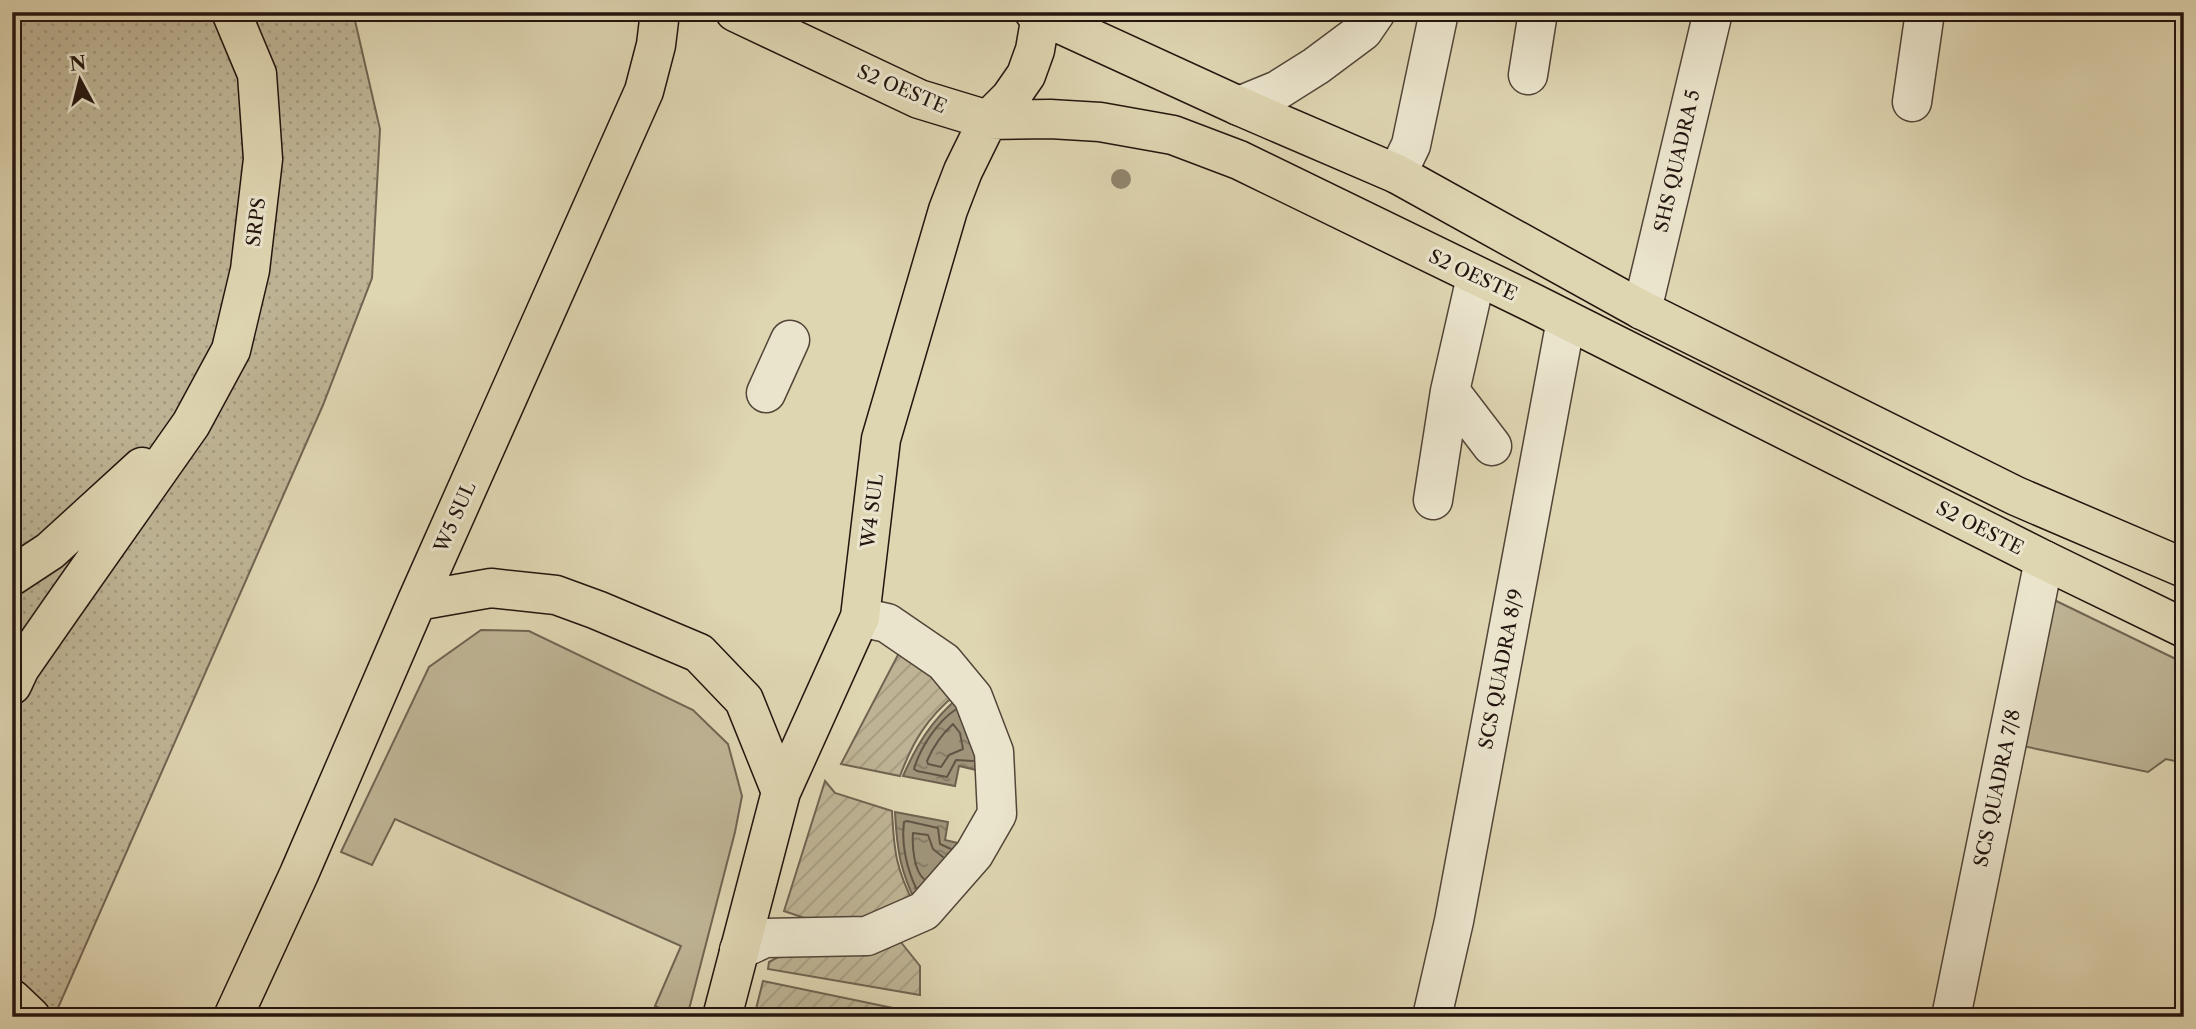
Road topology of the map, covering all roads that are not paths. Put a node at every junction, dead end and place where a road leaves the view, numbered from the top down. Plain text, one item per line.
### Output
1 (231, 12) edge
2 (660, 12) edge
3 (734, 12) edge
4 (1376, 12) edge
5 (1439, 12) edge
6 (1538, 12) edge
7 (1713, 12) edge
8 (1925, 12) edge
9 (1037, 14) edge
10 (1528, 75) dead end
11 (1912, 102) dead end
12 (1239, 106) junction
13 (988, 120) junction
14 (1397, 174) junction
15 (1277, 179) junction
16 (1476, 277) junction
17 (1642, 310) junction
18 (1566, 320) junction
19 (790, 340) dead end
20 (1450, 391) junction
21 (766, 393) dead end
22 (191, 425) junction
23 (1492, 446) dead end
24 (1433, 500) dead end
25 (2044, 560) junction
26 (2184, 568) edge
27 (12, 576) edge
28 (417, 601) junction
29 (860, 617) junction
30 (2184, 628) edge
31 (12, 685) edge
32 (781, 792) junction
33 (739, 950) junction
34 (12, 999) edge
35 (31, 1017) edge
36 (233, 1017) edge
37 (722, 1017) edge
38 (1432, 1017) edge
39 (1951, 1017) edge

1 - 22 main road, SRPS
2 - 28 main road, W5 SUL
3 - 13 main road, S2 OESTE
4 - 12 street
5 - 14 street
6 - 10 street
7 - 17 street, SHS QUADRA 5
8 - 11 street
9 - 12 main road
9 - 13 main road, W4 SUL
12 - 14 main road
13 - 15 main road, S2 OESTE
13 - 29 main road, W4 SUL
14 - 15 main road
14 - 17 main road
15 - 16 main road, S2 OESTE
16 - 18 main road, S2 OESTE
16 - 20 street
17 - 26 main road
18 - 25 main road, S2 OESTE
18 - 38 street, SCS QUADRA 8/9
19 - 21 street
20 - 23 street
20 - 24 street
22 - 27 main road, SRPS
22 - 31 main road, SRPS
25 - 30 main road, S2 OESTE
25 - 39 street, SCS QUADRA 7/8
28 - 32 main road
28 - 36 main road, W5 SUL
29 - 32 main road, W4 SUL
29 - 33 street
32 - 33 main road, W4 SUL
33 - 37 main road, W4 SUL
34 - 35 main road

